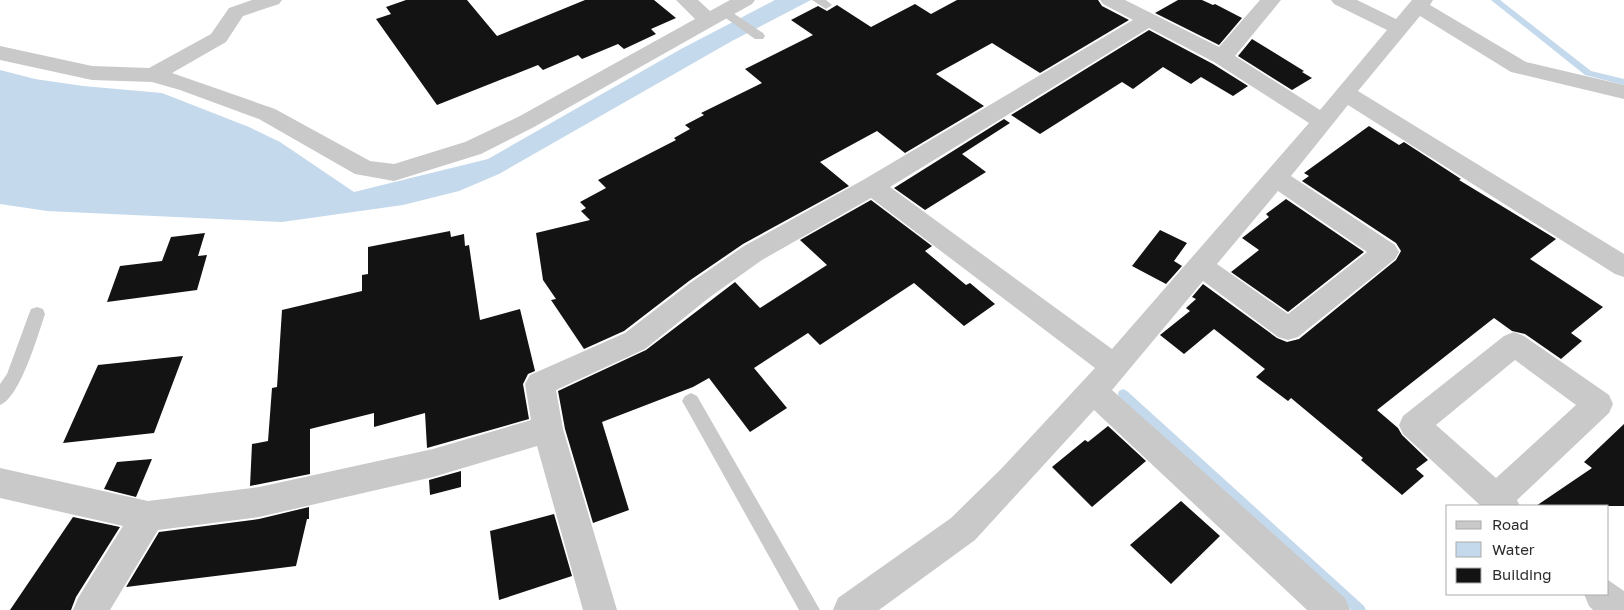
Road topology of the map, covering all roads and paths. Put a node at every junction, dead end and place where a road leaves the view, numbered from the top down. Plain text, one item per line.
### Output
1 (272, 0) edge
2 (686, 0) edge
3 (746, 0) edge
4 (1110, 0) edge
5 (1271, 0) edge
6 (1341, 0) edge
7 (1421, 3) edge
8 (245, 4) edge
9 (721, 16) junction
10 (1148, 20) junction
11 (1399, 28) junction
12 (756, 34) dead end
13 (0, 54) edge
14 (1222, 57) junction
15 (153, 75) junction
16 (1624, 92) edge
17 (1345, 93) junction
18 (1323, 122) junction
19 (1276, 177) junction
20 (872, 186) junction
21 (1200, 265) junction
22 (1624, 267) edge
23 (37, 314) dead end
24 (1113, 366) junction
25 (1093, 390) junction
26 (0, 398) edge
27 (691, 401) dead end
28 (548, 430) junction
29 (0, 483) edge
30 (1500, 503) edge
31 (148, 516) junction
32 (1602, 595) edge
33 (90, 610) edge
34 (600, 610) edge
35 (810, 610) edge
36 (850, 610) edge
37 (1333, 610) edge
38 (1619, 610) edge

1 - 8 street
2 - 9 street
3 - 9 street
4 - 10 street
5 - 14 street
6 - 11 street
7 - 11 street
7 - 16 street
8 - 15 street
9 - 12 lane
9 - 15 street
10 - 14 street
10 - 20 street
11 - 17 street
13 - 15 street
14 - 18 street
17 - 18 street
17 - 22 street
18 - 19 street
19 - 21 street
19 - 21 street
20 - 24 street
20 - 28 street
21 - 24 street
23 - 26 lane
24 - 25 street
25 - 36 street
25 - 37 street
27 - 35 lane
28 - 31 street
28 - 34 street
29 - 31 street
30 - 30 street
31 - 33 street
32 - 38 street

